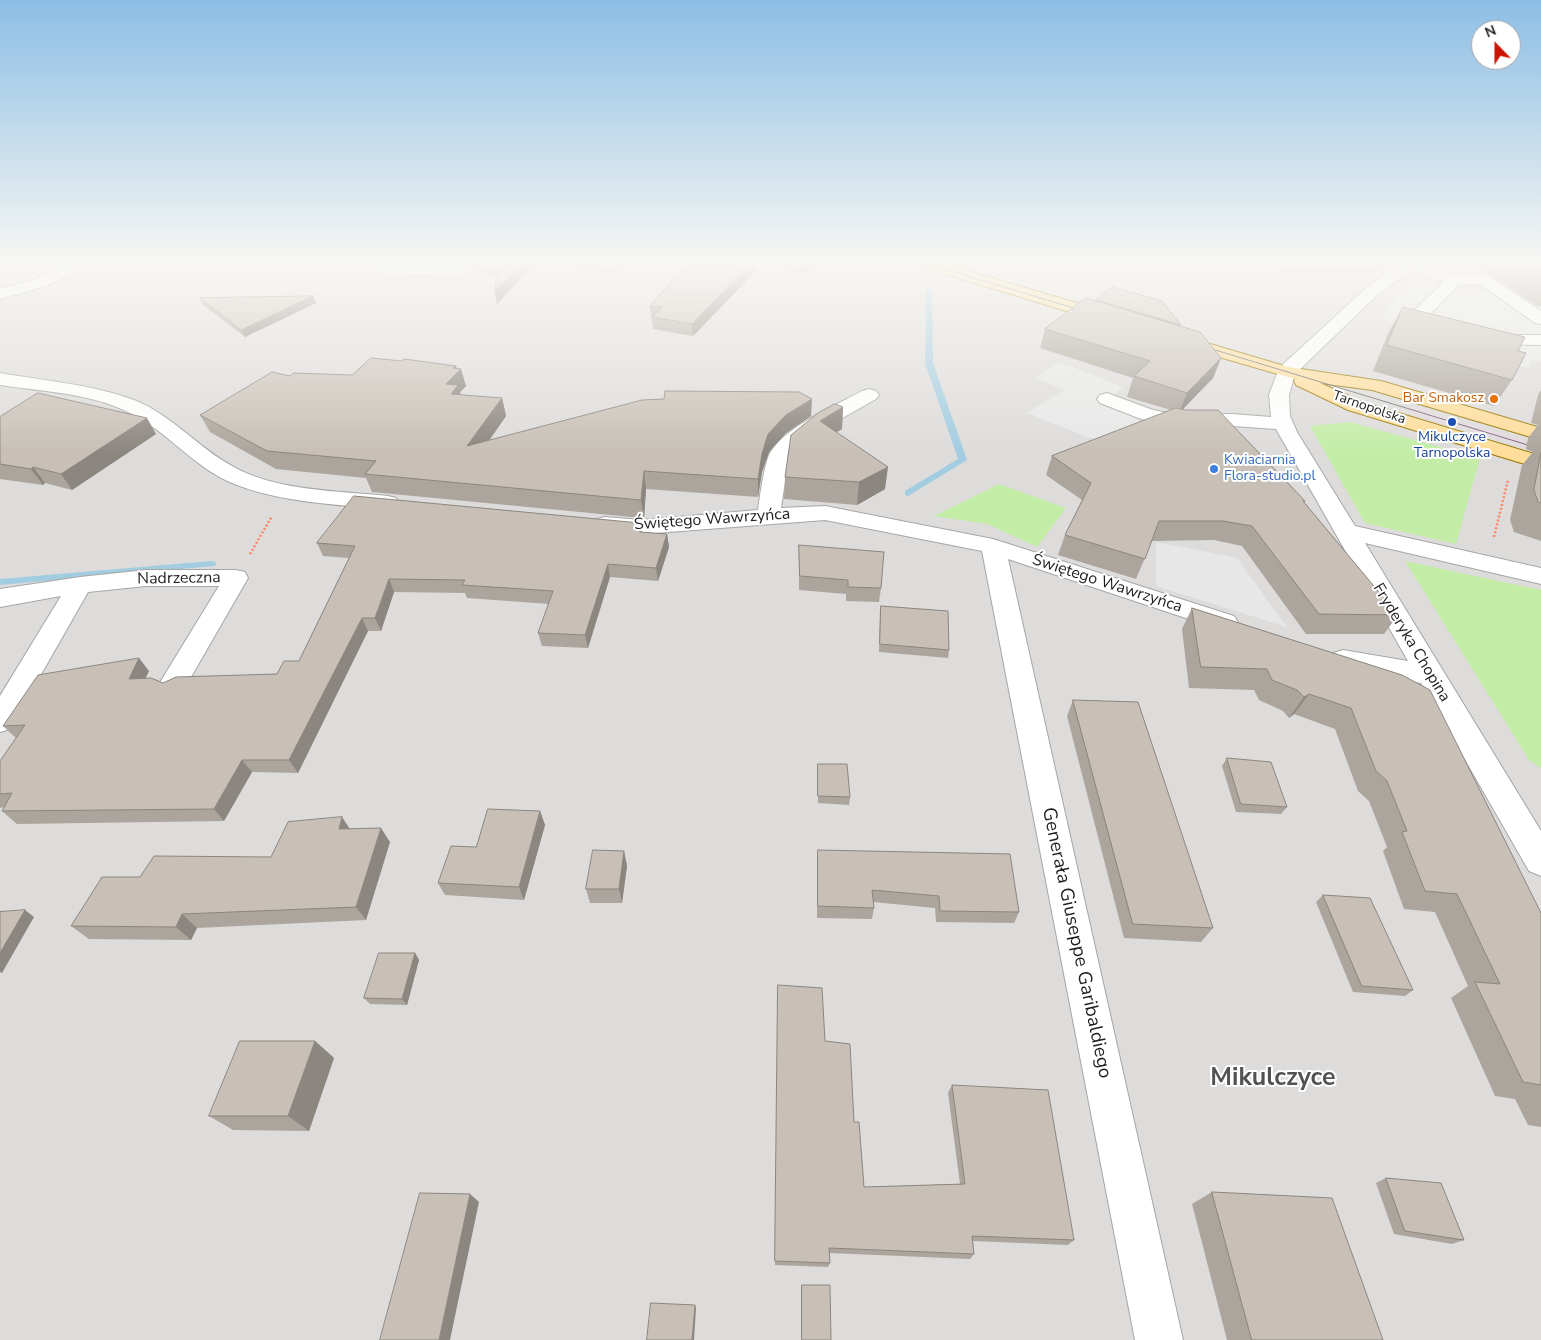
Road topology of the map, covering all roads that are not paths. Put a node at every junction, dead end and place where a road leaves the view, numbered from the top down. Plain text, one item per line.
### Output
1 (1333, 328) edge
2 (1433, 328) edge
3 (1450, 332) edge
4 (1167, 336) edge
5 (1469, 337) edge
6 (1541, 340) edge
7 (1286, 372) junction
8 (0, 379) edge
9 (869, 395) dead end
10 (1107, 399) dead end
11 (1283, 424) junction
12 (1541, 434) edge
13 (1541, 463) edge
14 (408, 505) edge
15 (768, 516) junction
16 (584, 522) edge
17 (1345, 531) junction
18 (993, 546) junction
19 (1541, 576) edge
20 (80, 585) junction
21 (0, 598) edge
22 (1243, 628) edge
23 (1327, 656) edge
24 (1430, 674) junction
25 (173, 684) edge
26 (0, 722) edge
27 (1541, 861) edge
28 (1159, 1340) edge

1 - 7 street
2 - 3 street
4 - 7 main road, Tarnopolska
5 - 6 street
7 - 11 street, Fryderyka Chopina
7 - 12 main road, Tarnopolska
7 - 13 main road, Tarnopolska
8 - 14 street
9 - 15 street
10 - 11 street
11 - 17 street, Fryderyka Chopina
15 - 16 street, Świętego Wawrzyńca
15 - 18 street, Świętego Wawrzyńca
17 - 19 street
17 - 24 street, Fryderyka Chopina
18 - 22 street, Świętego Wawrzyńca
18 - 28 street, Generała Giuseppe Garibaldiego
20 - 21 street, Nadrzeczna
20 - 25 street, Nadrzeczna
20 - 26 street
23 - 24 street
24 - 27 street, Fryderyka Chopina

